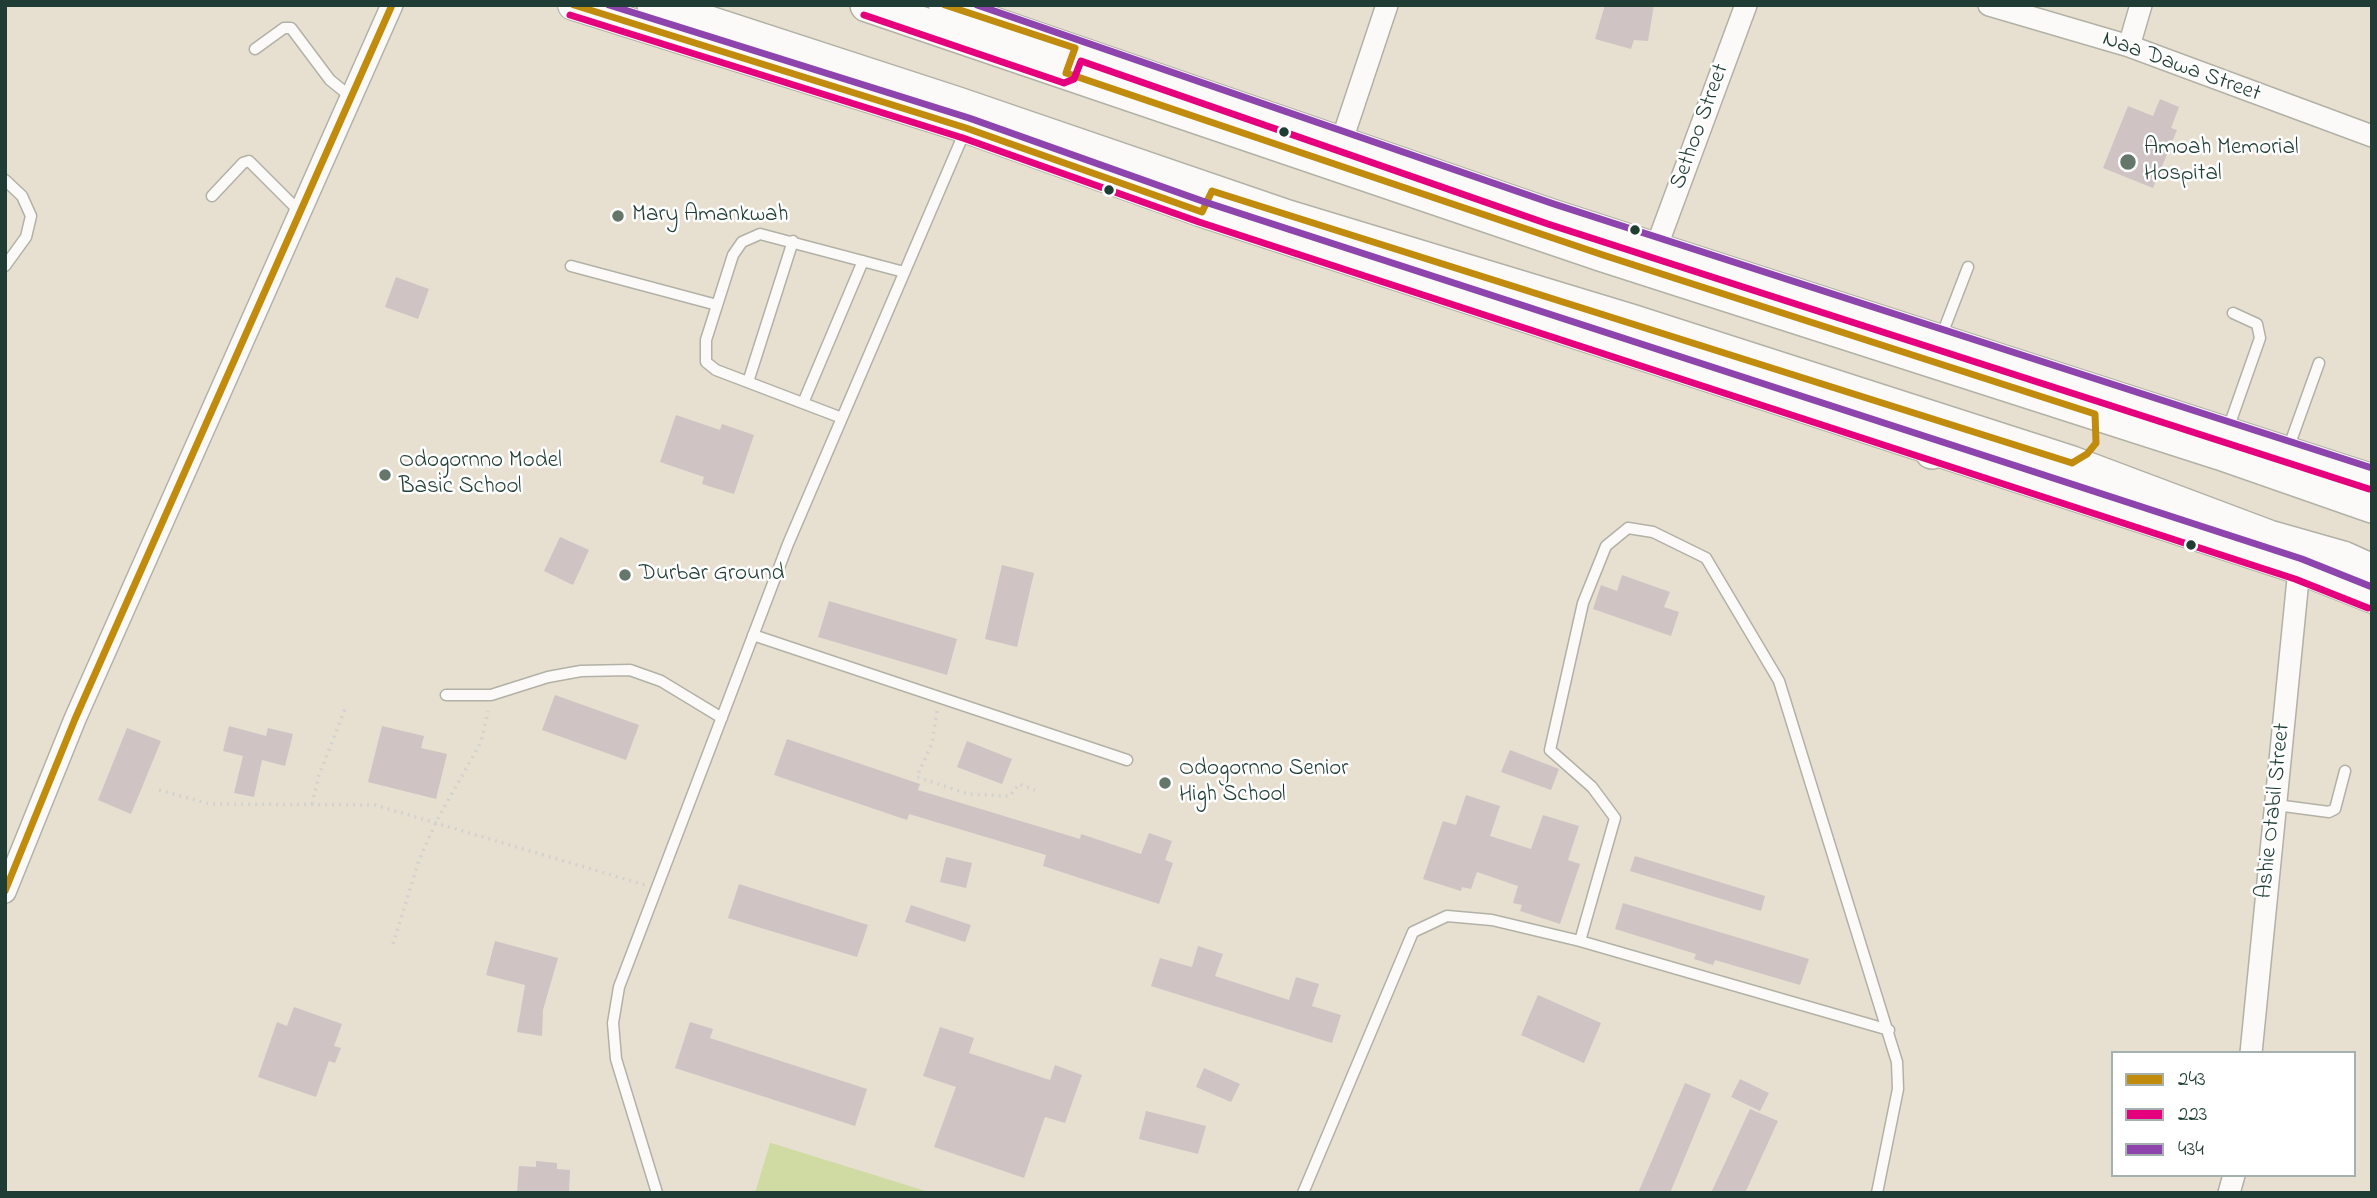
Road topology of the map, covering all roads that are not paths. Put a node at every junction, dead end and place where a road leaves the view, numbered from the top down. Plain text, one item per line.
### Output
1 (392, 5) edge
2 (573, 5) edge
3 (654, 5) edge
4 (867, 5) edge
5 (944, 5) edge
6 (1388, 5) edge
7 (1746, 5) edge
8 (1989, 5) edge
9 (2141, 5) edge
10 (2129, 46) junction
11 (254, 49) dead end
12 (1070, 61) junction
13 (351, 97) junction
14 (966, 128) junction
15 (2372, 136) edge
16 (1342, 140) junction
17 (5, 180) edge
18 (212, 196) dead end
19 (1207, 201) junction
20 (301, 213) junction
21 (1551, 214) junction
22 (793, 240) junction
23 (1656, 248) junction
24 (1603, 255) junction
25 (863, 261) junction
26 (5, 266) edge
27 (571, 266) dead end
28 (1968, 267) dead end
29 (904, 272) junction
30 (717, 305) junction
31 (2233, 313) dead end
32 (1940, 339) junction
33 (2319, 363) dead end
34 (748, 382) junction
35 (803, 403) junction
36 (2095, 414) junction
37 (842, 418) junction
38 (2227, 431) junction
39 (1937, 438) junction
40 (2287, 451) junction
41 (2072, 463) junction
42 (2372, 479) edge
43 (2372, 506) edge
44 (2299, 569) junction
45 (2372, 571) edge
46 (2372, 598) edge
47 (753, 635) junction
48 (446, 695) dead end
49 (722, 718) junction
50 (1127, 760) dead end
51 (2345, 771) dead end
52 (2276, 805) junction
53 (5, 892) edge
54 (1580, 941) junction
55 (1889, 1030) junction
56 (2251, 1051) edge
57 (657, 1193) edge
58 (1303, 1193) edge
59 (1877, 1193) edge

1 - 13 street
2 - 14 street
3 - 19 main road
4 - 12 main road
5 - 12 street
6 - 16 street
7 - 23 street, Sethoo Street
8 - 10 street, Naa Dawa Street
9 - 10 street
10 - 15 street, Naa Dawa Street
11 - 13 lane
12 - 16 street
12 - 24 main road
13 - 20 street
14 - 19 street
14 - 29 lane
16 - 21 street
17 - 26 lane
18 - 20 lane
19 - 39 main road
20 - 53 street
21 - 23 street
21 - 24 main road
22 - 25 lane
22 - 30 lane
22 - 34 lane
23 - 32 street
24 - 36 main road
25 - 29 lane
25 - 35 lane
27 - 30 lane
28 - 32 lane
29 - 37 lane
30 - 34 lane
31 - 38 lane
32 - 38 street
33 - 40 lane
34 - 35 lane
35 - 37 lane
36 - 41 main road
36 - 43 main road
37 - 47 lane
38 - 40 street
39 - 41 main road
39 - 44 street
40 - 42 street
41 - 45 main road
44 - 46 street
44 - 52 street, Ashie Otabil Street
47 - 49 lane
47 - 50 lane
48 - 49 lane
49 - 57 lane
51 - 52 lane
52 - 56 street, Ashie Otabil Street
54 - 55 lane
54 - 55 lane
54 - 58 lane
55 - 59 lane

